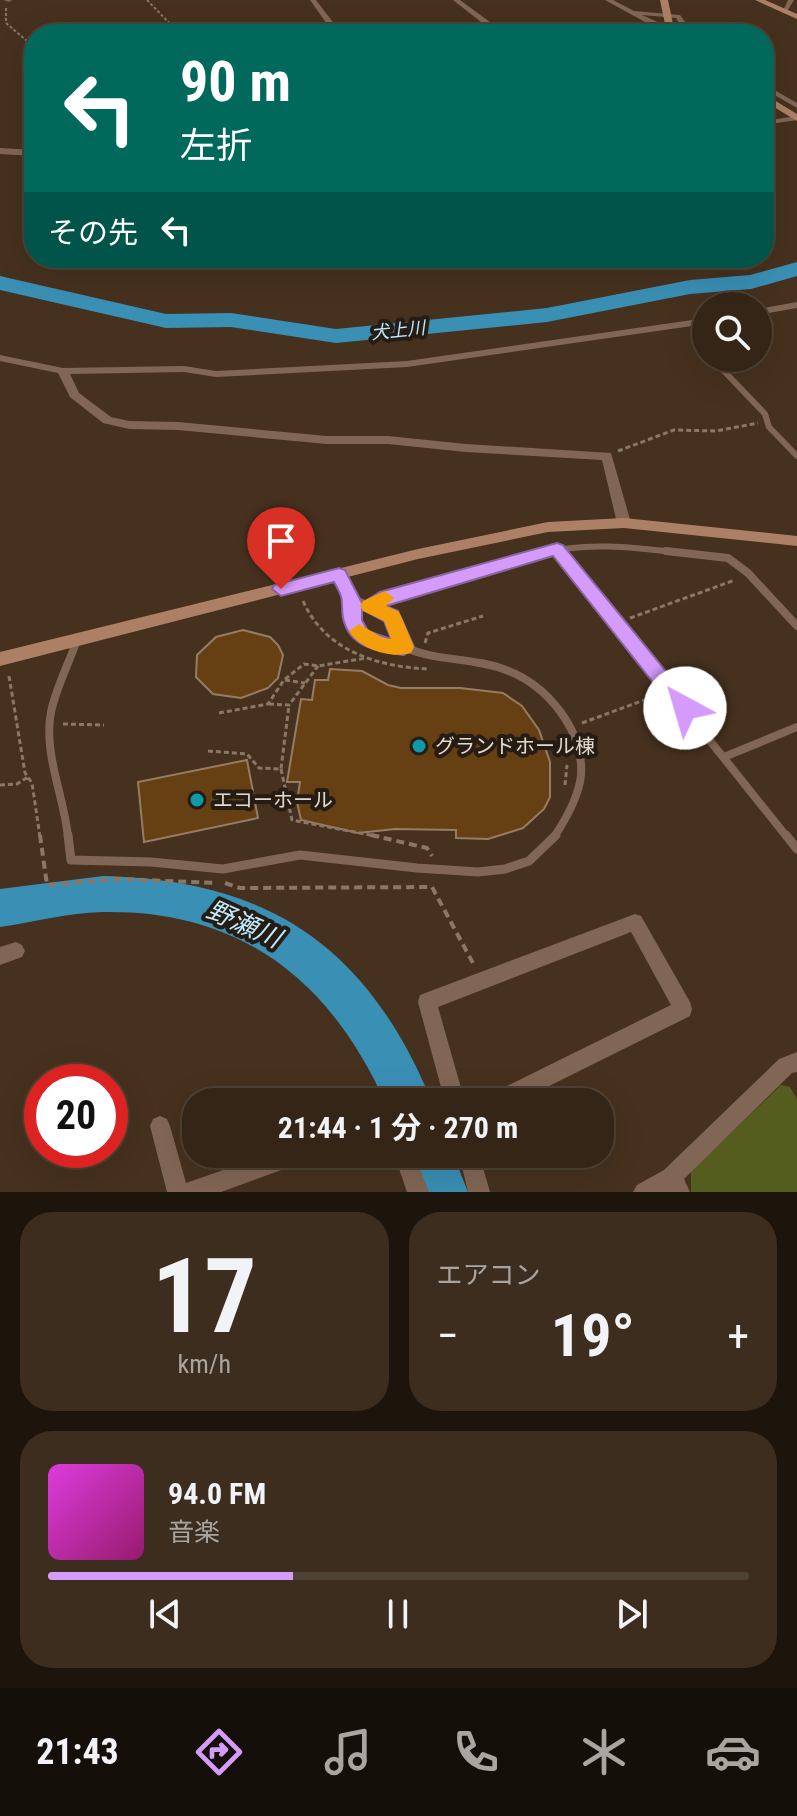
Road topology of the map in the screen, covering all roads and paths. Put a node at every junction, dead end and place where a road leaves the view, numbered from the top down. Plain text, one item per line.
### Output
1 (7, 0) edge
2 (147, 0) edge
3 (313, 0) edge
4 (456, 0) edge
5 (608, 0) edge
6 (664, 0) edge
7 (759, 0) edge
8 (791, 0) edge
9 (634, 12) junction
10 (784, 12) junction
11 (665, 13) junction
12 (797, 17) edge
13 (170, 24) edge
14 (331, 24) edge
15 (489, 24) edge
16 (655, 24) edge
17 (671, 24) edge
18 (683, 24) edge
19 (24, 38) edge
20 (774, 92) edge
21 (774, 103) edge
22 (797, 106) edge
23 (797, 118) edge
24 (774, 121) edge
25 (0, 151) edge
26 (24, 152) edge
27 (797, 305) edge
28 (772, 309) edge
29 (692, 323) edge
30 (0, 358) edge
31 (63, 371) junction
32 (725, 372) edge
33 (767, 421) junction
34 (607, 456) junction
35 (797, 456) edge
36 (624, 523) junction
37 (797, 541) edge
38 (557, 549) junction
39 (339, 575) junction
40 (739, 578) dead end
41 (353, 599) junction
42 (303, 601) dead end
43 (369, 606) junction
44 (483, 616) dead end
45 (630, 618) dead end
46 (797, 626) edge
47 (77, 640) junction
48 (404, 647) junction
49 (415, 654) junction
50 (368, 657) junction
51 (0, 659) edge
52 (318, 666) junction
53 (434, 669) dead end
54 (284, 680) junction
55 (305, 683) junction
56 (670, 690) junction
57 (268, 704) junction
58 (289, 705) junction
59 (219, 713) dead end
60 (51, 723) junction
61 (104, 725) dead end
62 (797, 727) edge
63 (571, 728) junction
64 (208, 751) dead end
65 (568, 753) dead end
66 (724, 757) junction
67 (281, 769) junction
68 (28, 777) dead end
69 (0, 785) edge
70 (564, 797) dead end
71 (797, 849) edge
72 (439, 869) junction
73 (796, 1064) edge
74 (451, 1088) edge
75 (524, 1088) edge
76 (160, 1126) dead end
77 (259, 1168) edge
78 (409, 1168) edge
79 (473, 1168) edge
80 (675, 1184) edge
81 (178, 1192) edge
82 (191, 1192) edge
83 (418, 1192) edge
84 (479, 1192) edge
85 (644, 1192) edge

1 - 19 path
2 - 13 path
3 - 14 street
4 - 15 street
5 - 9 street
6 - 11 street
7 - 10 street
8 - 10 street
9 - 11 street
9 - 16 street
10 - 12 street
11 - 17 street
11 - 18 street
20 - 22 street
21 - 23 street
23 - 24 street
25 - 26 street
27 - 28 street
29 - 31 street
30 - 31 street
31 - 34 street
32 - 33 lane
33 - 34 path
33 - 35 lane
34 - 36 street
36 - 37 street
36 - 39 street
38 - 43 lane
38 - 46 lane
38 - 56 lane
39 - 41 lane
39 - 47 street
40 - 45 path
41 - 43 lane
41 - 48 lane
42 - 50 path
43 - 48 lane
44 - 49 path
47 - 51 street
47 - 60 lane
48 - 49 lane
49 - 63 lane
50 - 52 path
50 - 53 path
52 - 54 path
52 - 55 path
54 - 55 path
54 - 57 path
55 - 58 path
56 - 63 path
56 - 66 lane
57 - 58 path
57 - 59 path
58 - 67 path
60 - 61 path
60 - 72 lane
62 - 66 lane
63 - 72 lane
64 - 67 path
65 - 70 path
66 - 71 lane
67 - 72 path
68 - 69 path
73 - 80 street
74 - 75 street
76 - 81 street
77 - 82 street
78 - 83 street
79 - 84 street
80 - 85 street

